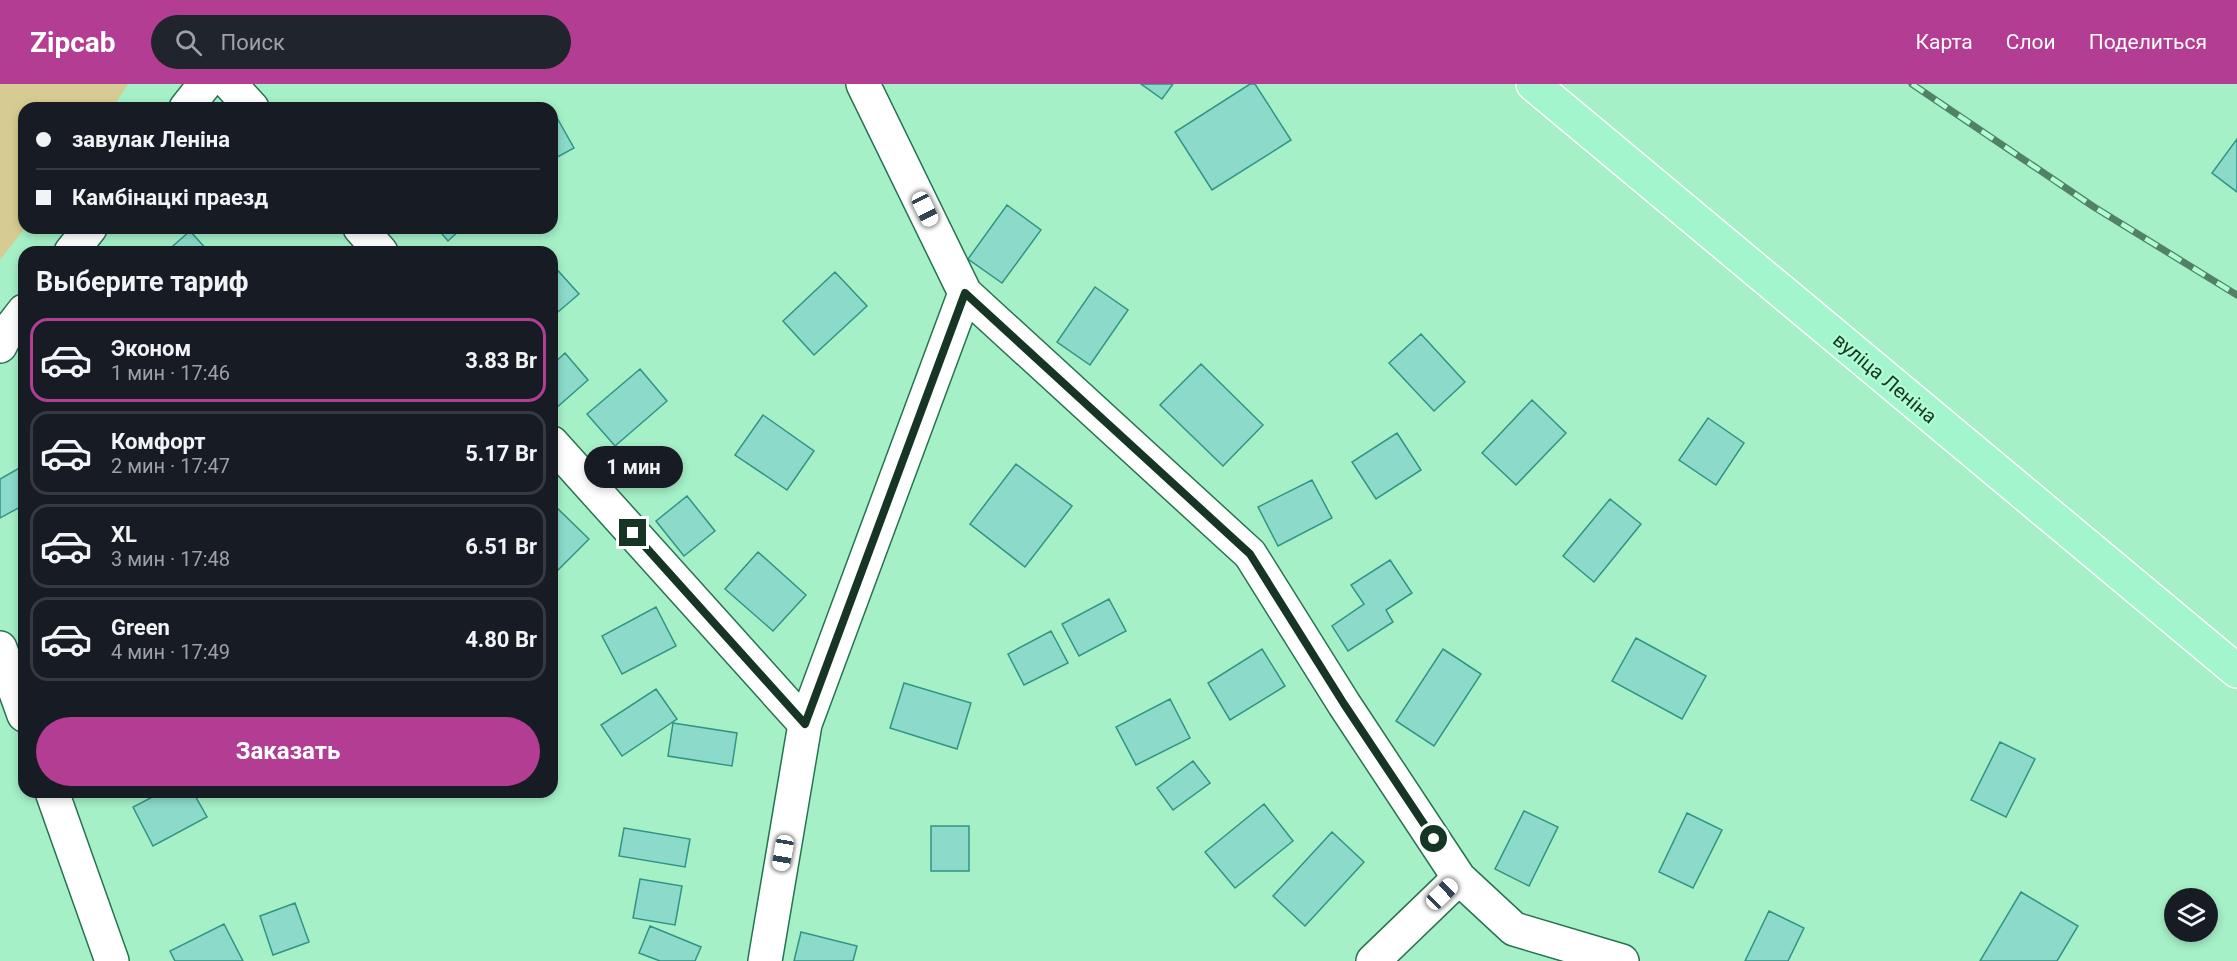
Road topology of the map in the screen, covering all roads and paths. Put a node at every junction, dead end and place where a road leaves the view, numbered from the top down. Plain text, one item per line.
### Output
1 (205, 84) edge
2 (230, 84) edge
3 (863, 84) edge
4 (1533, 84) edge
5 (191, 102) edge
6 (246, 102) edge
7 (85, 234) edge
8 (365, 234) edge
9 (76, 246) edge
10 (376, 246) edge
11 (965, 293) junction
12 (18, 319) edge
13 (0, 346) edge
14 (558, 463) edge
15 (0, 648) edge
16 (2237, 671) edge
17 (18, 698) edge
18 (805, 724) junction
19 (54, 798) edge
20 (1459, 878) junction
21 (112, 961) edge
22 (765, 961) edge
23 (1373, 961) edge
24 (1622, 961) edge

1 - 5 street
2 - 6 street
3 - 11 street
4 - 16 main road, вуліца Леніна
7 - 9 street
8 - 10 street
11 - 18 street
11 - 20 street
12 - 13 street
14 - 18 street
15 - 17 street
18 - 22 street
19 - 21 street
20 - 23 street
20 - 24 street

